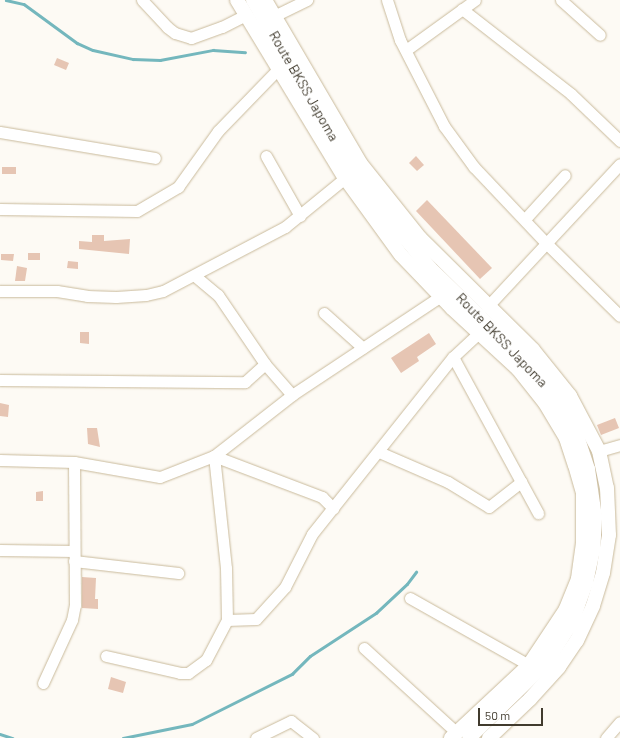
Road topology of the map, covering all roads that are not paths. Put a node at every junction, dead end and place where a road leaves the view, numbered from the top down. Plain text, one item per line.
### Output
1 (142, 0) edge
2 (237, 0) edge
3 (254, 0) edge
4 (265, 0) edge
5 (307, 0) edge
6 (387, 0) edge
7 (475, 0) edge
8 (561, 0) edge
9 (462, 9) junction
10 (246, 14) junction
11 (274, 16) junction
12 (600, 35) dead end
13 (406, 50) junction
14 (278, 69) junction
15 (0, 132) edge
16 (620, 141) edge
17 (266, 156) dead end
18 (155, 158) dead end
19 (620, 164) edge
20 (565, 175) dead end
21 (345, 178) junction
22 (0, 209) edge
23 (300, 216) junction
24 (524, 219) junction
25 (545, 242) junction
26 (196, 276) junction
27 (0, 291) edge
28 (441, 296) junction
29 (487, 307) junction
30 (324, 313) dead end
31 (620, 316) edge
32 (480, 332) junction
33 (363, 348) junction
34 (453, 357) junction
35 (265, 364) junction
36 (0, 380) edge
37 (292, 395) junction
38 (620, 445) edge
39 (599, 451) junction
40 (379, 452) junction
41 (214, 456) junction
42 (0, 460) edge
43 (74, 462) junction
44 (521, 482) junction
45 (333, 508) junction
46 (538, 513) dead end
47 (0, 550) edge
48 (74, 556) junction
49 (178, 573) dead end
50 (410, 598) dead end
51 (227, 620) junction
52 (364, 648) dead end
53 (106, 656) dead end
54 (529, 665) junction
55 (43, 683) dead end
56 (620, 722) edge
57 (459, 736) edge
58 (256, 738) edge
59 (312, 738) edge
60 (489, 738) edge
61 (606, 738) edge

1 - 10 street
2 - 10 main road
3 - 57 main road, Route BKSS Japoma
4 - 11 main road
5 - 11 street
6 - 13 street
7 - 9 street
8 - 12 street
9 - 13 street
9 - 16 street
10 - 14 main road
11 - 29 main road
13 - 24 street
14 - 21 main road
14 - 22 street
15 - 18 street
17 - 23 street
19 - 25 street
20 - 24 street
21 - 23 street
21 - 28 main road
23 - 26 street
24 - 25 street
25 - 29 street
25 - 31 street
26 - 27 street
26 - 35 street
28 - 32 main road
28 - 33 street
29 - 39 main road
30 - 33 street
32 - 34 street
32 - 54 main road
33 - 37 street
34 - 40 street
34 - 44 street
35 - 36 street
35 - 37 street
37 - 41 street
38 - 39 street
39 - 60 main road
40 - 44 street
40 - 45 street
41 - 43 street
41 - 45 street
41 - 51 street
42 - 43 street
43 - 48 street
44 - 46 street
45 - 51 street
47 - 48 street
48 - 49 street
48 - 55 street
50 - 54 street
51 - 53 street
52 - 57 street
54 - 57 main road
56 - 61 street
58 - 59 street

